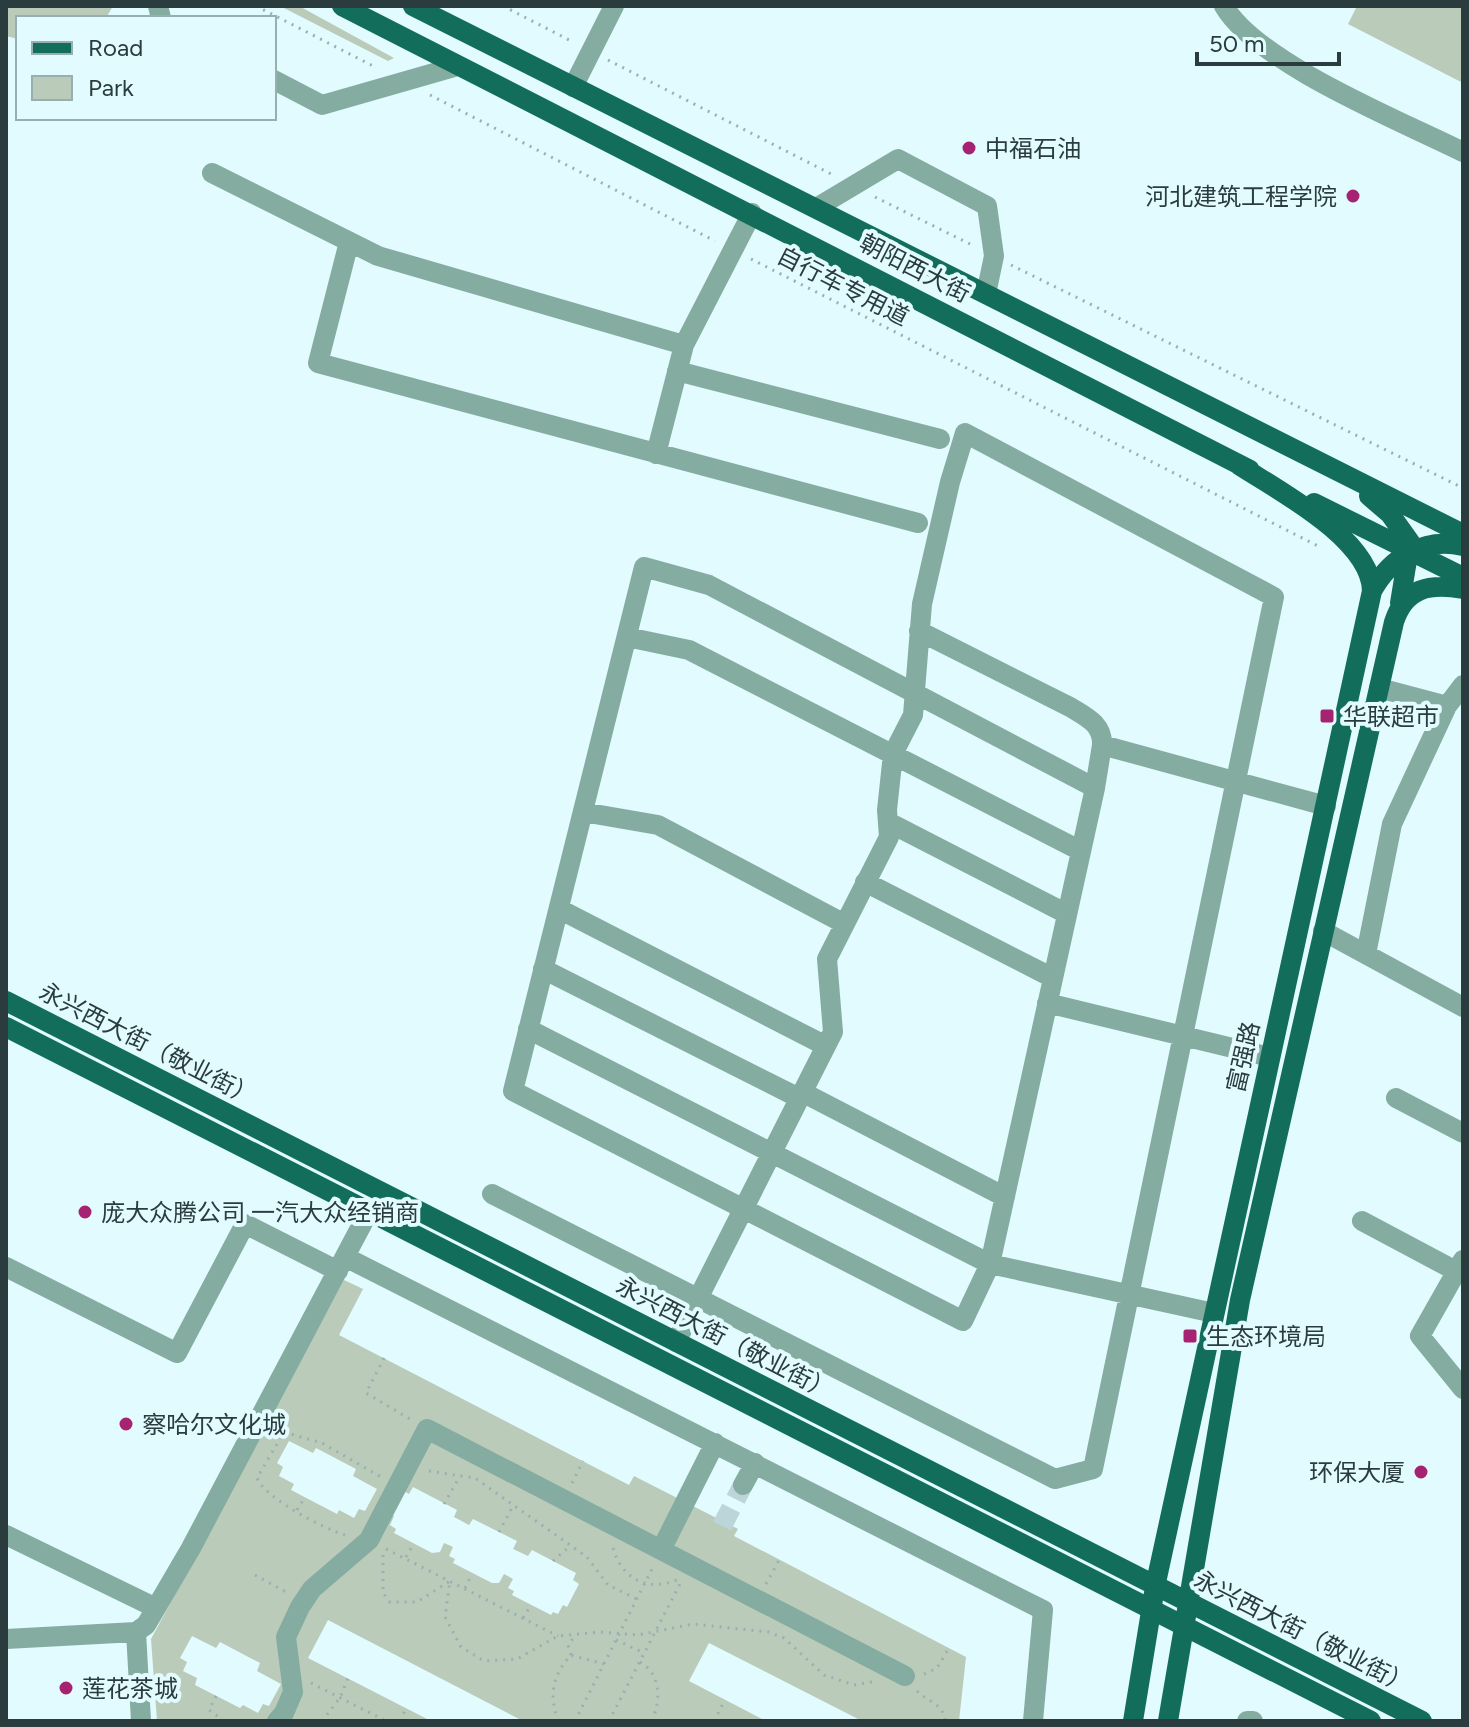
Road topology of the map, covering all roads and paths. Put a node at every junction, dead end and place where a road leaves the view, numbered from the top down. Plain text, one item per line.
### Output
1 (256, 6) edge
2 (342, 6) edge
3 (413, 6) edge
4 (614, 6) edge
5 (1224, 6) edge
6 (276, 16) edge
7 (276, 16) edge
8 (458, 66) junction
9 (276, 81) edge
10 (403, 81) junction
11 (573, 87) junction
12 (1463, 152) edge
13 (212, 173) dead end
14 (816, 208) junction
15 (752, 213) junction
16 (349, 242) junction
17 (734, 250) junction
18 (986, 294) junction
19 (684, 345) junction
20 (677, 371) junction
21 (940, 439) dead end
22 (656, 454) junction
23 (1239, 465) junction
24 (1343, 474) junction
25 (918, 523) dead end
26 (1463, 534) edge
27 (1463, 546) edge
28 (1332, 552) dead end
29 (1409, 552) junction
30 (1463, 577) edge
31 (1463, 589) edge
32 (1372, 591) junction
33 (1400, 603) junction
34 (919, 631) junction
35 (627, 637) junction
36 (1463, 685) edge
37 (1379, 688) junction
38 (912, 692) junction
39 (1447, 706) junction
40 (1102, 745) junction
41 (893, 754) junction
42 (1235, 781) junction
43 (1095, 788) junction
44 (1326, 806) junction
45 (583, 812) junction
46 (888, 822) junction
47 (1081, 851) junction
48 (865, 882) junction
49 (559, 909) junction
50 (1067, 914) junction
51 (843, 923) junction
52 (1323, 931) junction
53 (1366, 954) junction
54 (543, 969) junction
55 (1053, 978) junction
56 (6, 1001) edge
57 (1047, 1003) junction
58 (1463, 1007) edge
59 (6, 1027) edge
60 (528, 1029) junction
61 (1181, 1035) junction
62 (826, 1046) junction
63 (1270, 1057) junction
64 (801, 1095) junction
65 (1396, 1098) dead end
66 (1463, 1133) edge
67 (772, 1153) junction
68 (492, 1194) dead end
69 (1005, 1197) junction
70 (744, 1209) junction
71 (368, 1213) junction
72 (1362, 1221) dead end
73 (342, 1264) junction
74 (990, 1264) junction
75 (1459, 1266) edge
76 (6, 1267) edge
77 (1131, 1295) junction
78 (698, 1299) junction
79 (1214, 1313) junction
80 (676, 1342) junction
81 (384, 1358) dead end
82 (1463, 1389) edge
83 (427, 1429) junction
84 (715, 1443) junction
85 (583, 1461) dead end
86 (410, 1462) junction
87 (755, 1463) junction
88 (461, 1475) junction
89 (743, 1485) tunnel mouth
90 (396, 1490) junction
91 (305, 1497) dead end
92 (564, 1500) junction
93 (444, 1504) dead end
94 (514, 1504) junction
95 (297, 1510) junction
96 (616, 1527) junction
97 (499, 1532) dead end
98 (6, 1535) edge
99 (414, 1543) dead end
100 (376, 1544) junction
101 (570, 1546) junction
102 (661, 1550) junction
103 (405, 1559) junction
104 (779, 1560) dead end
105 (553, 1561) dead end
106 (690, 1565) junction
107 (472, 1574) dead end
108 (255, 1575) dead end
109 (450, 1581) junction
110 (1155, 1587) junction
111 (465, 1589) junction
112 (637, 1599) junction
113 (757, 1600) junction
114 (1186, 1602) junction
115 (531, 1605) dead end
116 (300, 1607) junction
117 (156, 1608) junction
118 (1150, 1609) junction
119 (523, 1618) junction
120 (1182, 1625) junction
121 (136, 1632) junction
122 (655, 1633) junction
123 (576, 1634) junction
124 (619, 1634) junction
125 (558, 1636) junction
126 (6, 1639) edge
127 (616, 1640) junction
128 (949, 1648) dead end
129 (644, 1653) junction
130 (571, 1655) junction
131 (640, 1662) junction
132 (604, 1664) junction
133 (897, 1672) junction
134 (293, 1674) junction
135 (348, 1678) dead end
136 (216, 1696) dead end
137 (340, 1698) junction
138 (725, 1700) dead end
139 (406, 1708) dead end
140 (141, 1721) edge
141 (224, 1721) edge
142 (277, 1721) edge
143 (322, 1721) edge
144 (386, 1721) edge
145 (400, 1721) edge
146 (558, 1721) edge
147 (575, 1721) edge
148 (609, 1721) edge
149 (652, 1721) edge
150 (714, 1721) edge
151 (945, 1721) edge
152 (1033, 1721) edge
153 (1133, 1721) edge
154 (1168, 1721) edge
155 (1247, 1721) edge
156 (1253, 1721) edge
157 (1371, 1721) edge
158 (1422, 1721) edge

1 - 7 path, 自行车专用道
2 - 8 main road, 朝阳西大街
3 - 11 main road, 朝阳西大街
4 - 11 street
5 - 12 street
6 - 10 path, 自行车专用道
8 - 10 street
8 - 15 main road, 朝阳西大街
9 - 10 street
10 - 17 path, 自行车专用道
11 - 14 main road, 朝阳西大街
13 - 16 street
14 - 18 main road, 朝阳西大街
14 - 18 street
15 - 17 street
15 - 23 main road, 朝阳西大街
16 - 19 street
16 - 22 street
17 - 19 street
17 - 28 path, 自行车专用道
18 - 24 main road, 朝阳西大街
19 - 20 street
20 - 21 street
20 - 22 street
22 - 25 street
23 - 29 main road, 朝阳西大街
23 - 32 main road
24 - 26 main road, 朝阳西大街
24 - 29 main road
27 - 29 main road
29 - 30 main road, 朝阳西大街
29 - 32 main road
29 - 33 main road, 富强路
31 - 33 main road
32 - 44 main road, 富强路
33 - 37 main road, 富强路
34 - 38 street
34 - 40 street
34 - 42 street
35 - 38 street
35 - 41 street
35 - 45 street
36 - 39 street
37 - 39 street
37 - 52 main road, 富强路
38 - 41 street
38 - 43 street
39 - 53 street
40 - 42 street
40 - 43 street
41 - 46 street
41 - 47 street
42 - 44 street
42 - 61 street
43 - 47 street
44 - 63 main road, 富强路
45 - 49 street
45 - 51 street
46 - 48 street
46 - 50 street
47 - 50 street
48 - 51 street
48 - 55 street
49 - 54 street
49 - 62 street
50 - 55 street
51 - 62 street
52 - 53 street
52 - 114 main road, 富强路
53 - 58 street
54 - 60 street
54 - 64 street
55 - 57 street
56 - 80 main road, 永兴西大街（敬业街）
57 - 61 street
57 - 69 street
59 - 71 main road, 永兴西大街（敬业街）
60 - 67 street
60 - 70 street
61 - 63 street
61 - 77 street
62 - 64 street
63 - 79 main road, 富强路
64 - 67 street
64 - 69 street
65 - 66 street
67 - 70 street
67 - 74 street
68 - 78 street
69 - 74 street
70 - 74 street
70 - 78 street
71 - 73 street
71 - 118 main road, 永兴西大街（敬业街）
72 - 75 street
73 - 76 street
73 - 84 street
73 - 117 street
74 - 77 street
75 - 82 street
77 - 78 street
77 - 79 street
78 - 80 street
79 - 110 main road, 富强路
80 - 110 main road, 永兴西大街（敬业街）
81 - 83 path
83 - 86 street
83 - 92 street
84 - 87 street
84 - 102 street
85 - 92 path
86 - 88 path
86 - 90 street
87 - 89 street
87 - 152 street
88 - 93 path
88 - 94 path
90 - 95 path
90 - 100 street
91 - 95 path
92 - 96 street
94 - 97 path
94 - 101 path
95 - 100 path
96 - 102 street
96 - 106 path
98 - 117 street
99 - 103 path
100 - 103 path
100 - 109 path
100 - 116 street
101 - 105 path
101 - 112 path
102 - 106 street
102 - 112 path
103 - 109 path
104 - 113 path
106 - 113 street
106 - 122 path
107 - 111 path
108 - 116 path
109 - 111 path
109 - 125 path
110 - 114 main road, 永兴西大街（敬业街）
110 - 118 main road, 富强路
111 - 119 path
112 - 124 path
113 - 133 street
114 - 120 main road, 富强路
114 - 158 main road, 永兴西大街（敬业街）
115 - 119 path
116 - 134 street
117 - 121 street
118 - 120 main road, 永兴西大街（敬业街）
118 - 153 main road, 富强路
119 - 125 path
120 - 154 main road, 富强路
120 - 157 main road, 永兴西大街（敬业街）
121 - 126 street
121 - 140 street
122 - 124 path
122 - 129 path
122 - 133 path
123 - 124 path
123 - 125 path
123 - 130 path
124 - 127 path
127 - 129 path
127 - 132 path
128 - 133 path
129 - 131 path
130 - 132 path
130 - 146 path
131 - 148 path
131 - 149 path
132 - 147 path
133 - 151 path
134 - 137 path
134 - 142 street
135 - 137 path
136 - 141 path
137 - 143 path
137 - 144 path
138 - 150 path
139 - 145 path
155 - 156 street

